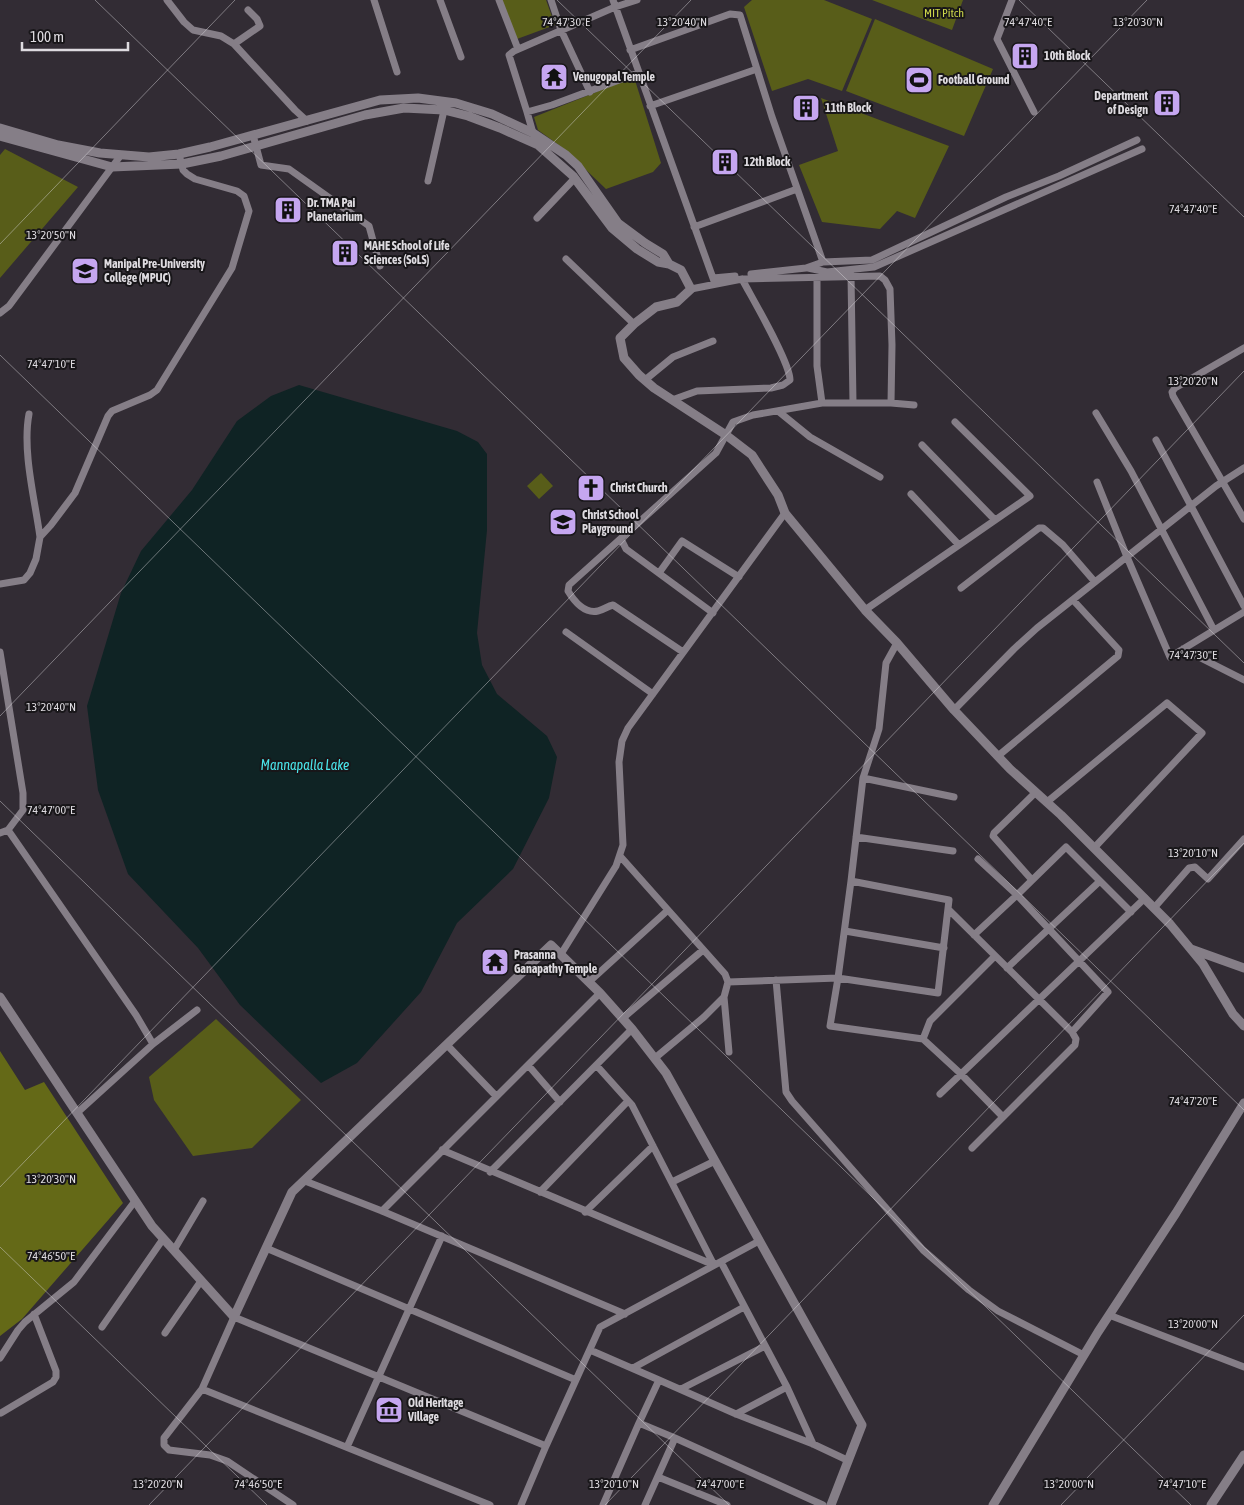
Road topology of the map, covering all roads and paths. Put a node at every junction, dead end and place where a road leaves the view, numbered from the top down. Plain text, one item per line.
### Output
1 (167, 0) edge
2 (374, 0) edge
3 (440, 0) edge
4 (499, 0) edge
5 (551, 0) edge
6 (636, 0) edge
7 (1012, 0) edge
8 (614, 3) edge
9 (248, 10) dead end
10 (561, 30) junction
11 (234, 44) junction
12 (518, 49) junction
13 (630, 50) junction
14 (461, 57) dead end
15 (757, 69) junction
16 (397, 72) dead end
17 (638, 73) junction
18 (590, 92) junction
19 (445, 106) junction
20 (650, 106) junction
21 (528, 112) junction
22 (1034, 112) dead end
23 (307, 121) junction
24 (0, 128) edge
25 (533, 133) junction
26 (253, 135) junction
27 (0, 136) edge
28 (1137, 140) dead end
29 (256, 146) junction
30 (1142, 149) dead end
31 (179, 154) junction
32 (121, 155) junction
33 (182, 164) junction
34 (112, 167) junction
35 (575, 178) junction
36 (428, 181) dead end
37 (797, 189) junction
38 (536, 218) dead end
39 (694, 227) junction
40 (566, 258) dead end
41 (823, 262) junction
42 (669, 264) junction
43 (380, 266) dead end
44 (806, 268) junction
45 (852, 275) junction
46 (817, 278) junction
47 (742, 279) junction
48 (714, 281) junction
49 (691, 289) junction
50 (0, 312) edge
51 (634, 324) junction
52 (713, 341) dead end
53 (1244, 348) edge
54 (644, 380) junction
55 (672, 400) junction
56 (822, 403) junction
57 (853, 403) junction
58 (890, 403) junction
59 (914, 405) dead end
60 (778, 411) junction
61 (1096, 413) dead end
62 (29, 414) dead end
63 (954, 422) dead end
64 (726, 435) junction
65 (1156, 440) dead end
66 (922, 445) dead end
67 (1244, 468) edge
68 (880, 476) dead end
69 (1096, 482) dead end
70 (1222, 482) junction
71 (911, 494) dead end
72 (1190, 506) junction
73 (785, 513) junction
74 (1244, 519) edge
75 (995, 520) junction
76 (1161, 530) junction
77 (40, 537) junction
78 (621, 539) junction
79 (959, 545) junction
80 (1127, 557) junction
81 (659, 573) junction
82 (739, 577) junction
83 (1095, 582) junction
84 (0, 584) edge
85 (961, 588) dead end
86 (1073, 600) junction
87 (1244, 606) edge
88 (865, 610) junction
89 (1244, 612) edge
90 (713, 613) junction
91 (1214, 630) junction
92 (566, 632) dead end
93 (897, 643) junction
94 (1183, 649) junction
95 (0, 652) edge
96 (684, 652) junction
97 (1244, 680) edge
98 (652, 694) junction
99 (954, 710) junction
100 (998, 756) junction
101 (863, 778) junction
102 (1036, 792) junction
103 (954, 797) dead end
104 (1047, 802) junction
105 (8, 830) junction
106 (0, 832) edge
107 (856, 837) junction
108 (1244, 839) edge
109 (1094, 848) junction
110 (953, 851) dead end
111 (620, 856) junction
112 (978, 859) dead end
113 (1032, 880) junction
114 (851, 881) junction
115 (1100, 881) junction
116 (1017, 895) junction
117 (1145, 898) junction
118 (1154, 908) junction
119 (668, 910) junction
120 (949, 910) junction
121 (1131, 912) junction
122 (1049, 929) junction
123 (845, 931) junction
124 (974, 935) junction
125 (944, 948) junction
126 (1190, 949) junction
127 (703, 950) junction
128 (560, 954) junction
129 (995, 956) junction
130 (1080, 961) junction
131 (1008, 968) junction
132 (1244, 968) edge
133 (838, 978) junction
134 (776, 980) junction
135 (589, 982) junction
136 (728, 982) junction
137 (600, 993) junction
138 (0, 997) edge
139 (724, 997) junction
140 (1039, 999) junction
141 (197, 1010) dead end
142 (623, 1018) junction
143 (1244, 1026) edge
144 (632, 1029) junction
145 (1072, 1032) junction
146 (924, 1039) junction
147 (153, 1044) junction
148 (447, 1045) junction
149 (729, 1052) dead end
150 (655, 1058) junction
151 (528, 1065) junction
152 (597, 1066) junction
153 (960, 1074) junction
154 (940, 1094) dead end
155 (496, 1096) junction
156 (628, 1100) junction
157 (560, 1102) junction
158 (1244, 1103) edge
159 (77, 1113) junction
160 (1003, 1117) junction
161 (653, 1146) junction
162 (972, 1148) dead end
163 (442, 1150) junction
164 (715, 1161) junction
165 (490, 1172) junction
166 (305, 1181) junction
167 (672, 1182) junction
168 (540, 1192) junction
169 (135, 1201) junction
170 (203, 1202) dead end
171 (382, 1211) junction
172 (585, 1212) junction
173 (442, 1236) junction
174 (164, 1239) junction
175 (759, 1241) junction
176 (266, 1248) junction
177 (174, 1250) junction
178 (717, 1264) junction
179 (201, 1281) junction
180 (744, 1307) junction
181 (409, 1309) junction
182 (34, 1314) junction
183 (625, 1314) junction
184 (1108, 1315) junction
185 (234, 1317) junction
186 (102, 1327) dead end
187 (165, 1333) dead end
188 (765, 1346) junction
189 (590, 1350) junction
190 (1084, 1355) junction
191 (0, 1358) edge
192 (1244, 1367) edge
193 (633, 1368) junction
194 (378, 1377) junction
195 (576, 1380) junction
196 (660, 1380) junction
197 (787, 1387) junction
198 (202, 1389) junction
199 (682, 1389) junction
200 (1, 1413) edge
201 (736, 1414) junction
202 (638, 1423) junction
203 (675, 1438) junction
204 (813, 1444) junction
205 (546, 1446) junction
206 (347, 1447) junction
207 (1244, 1455) edge
208 (847, 1460) junction
209 (658, 1477) junction
210 (293, 1505) edge
211 (490, 1505) edge
212 (521, 1505) edge
213 (603, 1505) edge
214 (645, 1505) edge
215 (727, 1505) edge
216 (823, 1505) edge
217 (830, 1505) edge
218 (993, 1505) edge
219 (1211, 1505) edge

1 - 11 street
2 - 16 street
3 - 14 street
4 - 12 street
5 - 10 street
6 - 8 street
7 - 22 street
8 - 10 street
8 - 13 street
9 - 11 street
10 - 12 street
10 - 18 street
11 - 23 street
12 - 21 street
13 - 15 street
13 - 17 street
15 - 20 street
15 - 37 street
17 - 18 street
17 - 20 street
18 - 21 street
19 - 23 main road
19 - 25 main road
19 - 29 main road
19 - 35 main road
19 - 36 street
20 - 39 street
21 - 25 street
23 - 26 main road
24 - 32 main road
25 - 42 main road
26 - 29 street
26 - 31 main road
27 - 34 main road
28 - 41 street
29 - 33 main road
29 - 43 street
30 - 44 street
31 - 32 main road
31 - 33 street
32 - 34 street
33 - 34 main road
33 - 77 street
34 - 50 street
35 - 38 street
35 - 42 main road
37 - 39 street
37 - 41 street
39 - 48 street
40 - 51 street
41 - 44 street
42 - 49 main road
44 - 48 street
45 - 46 street
45 - 57 street
45 - 58 street
46 - 47 street
46 - 56 street
47 - 48 street
47 - 55 street
48 - 49 street
49 - 51 main road
51 - 54 main road
52 - 54 street
53 - 70 street
54 - 55 main road
55 - 64 main road
56 - 57 street
56 - 60 street
57 - 58 street
58 - 59 street
60 - 64 street
60 - 68 street
61 - 76 street
62 - 77 street
63 - 75 street
64 - 73 main road
64 - 78 street
65 - 72 street
66 - 75 street
67 - 70 street
69 - 80 street
70 - 72 street
70 - 74 street
71 - 79 street
72 - 76 street
72 - 87 street
73 - 82 street
73 - 88 main road
75 - 79 street
76 - 80 street
76 - 91 street
77 - 84 street
78 - 81 street
78 - 96 street
79 - 88 street
80 - 83 street
80 - 94 street
81 - 82 street
81 - 90 street
82 - 90 street
83 - 85 street
83 - 86 street
86 - 99 street
86 - 100 street
88 - 93 main road
89 - 91 street
90 - 96 street
91 - 94 street
92 - 98 street
93 - 99 main road
93 - 101 street
94 - 97 street
95 - 105 street
96 - 98 street
98 - 111 street
99 - 100 main road
100 - 102 main road
101 - 103 street
101 - 107 street
102 - 104 main road
102 - 113 street
104 - 109 main road
104 - 109 street
105 - 106 street
105 - 147 street
107 - 110 street
107 - 114 street
108 - 118 street
109 - 117 main road
111 - 119 street
111 - 128 street
112 - 116 street
113 - 115 street
113 - 116 street
114 - 120 street
114 - 123 street
115 - 121 street
115 - 122 street
116 - 122 street
116 - 124 street
117 - 118 main road
117 - 121 street
118 - 126 main road
119 - 127 street
119 - 135 street
120 - 124 street
120 - 125 street
121 - 130 street
122 - 130 street
122 - 131 street
123 - 125 street
123 - 133 street
124 - 129 street
125 - 133 street
126 - 132 main road
126 - 143 main road
127 - 136 street
127 - 142 street
128 - 135 main road
128 - 148 main road
129 - 131 street
129 - 146 street
130 - 140 street
130 - 145 street
131 - 140 street
133 - 134 street
133 - 146 street
134 - 136 street
134 - 190 street
135 - 137 main road
136 - 139 street
137 - 142 main road
137 - 151 street
138 - 159 main road
139 - 149 street
139 - 150 street
140 - 145 street
140 - 153 street
141 - 147 street
142 - 144 main road
144 - 150 main road
144 - 152 street
145 - 160 street
146 - 153 street
147 - 159 street
148 - 155 street
148 - 166 main road
150 - 164 main road
151 - 155 street
151 - 157 street
152 - 156 street
152 - 157 street
153 - 154 street
153 - 160 street
155 - 163 street
156 - 161 street
156 - 168 street
157 - 165 street
158 - 184 main road
159 - 169 main road
160 - 162 street
161 - 167 street
161 - 172 street
163 - 165 street
163 - 171 street
164 - 167 street
164 - 175 main road
165 - 168 street
166 - 171 street
166 - 176 main road
167 - 178 street
168 - 172 street
169 - 174 main road
169 - 182 street
170 - 177 street
171 - 173 street
172 - 178 street
173 - 181 street
173 - 183 street
174 - 177 main road
174 - 186 street
175 - 178 street
175 - 208 main road
176 - 181 street
176 - 185 main road
177 - 179 main road
178 - 180 street
178 - 183 street
179 - 185 main road
179 - 187 street
180 - 188 street
180 - 193 street
181 - 194 street
181 - 195 street
182 - 191 street
182 - 200 street
183 - 189 street
184 - 190 main road
184 - 192 street
185 - 194 street
185 - 198 street
188 - 197 street
188 - 199 street
189 - 193 street
189 - 195 street
190 - 218 main road
193 - 196 street
194 - 205 street
194 - 206 street
195 - 205 street
196 - 199 street
196 - 202 street
197 - 201 street
197 - 204 street
198 - 206 street
198 - 210 street
199 - 201 street
201 - 204 street
202 - 203 street
202 - 213 street
203 - 209 street
203 - 216 street
204 - 208 street
205 - 212 street
206 - 211 street
207 - 219 main road
208 - 217 main road
209 - 214 street
209 - 215 street

